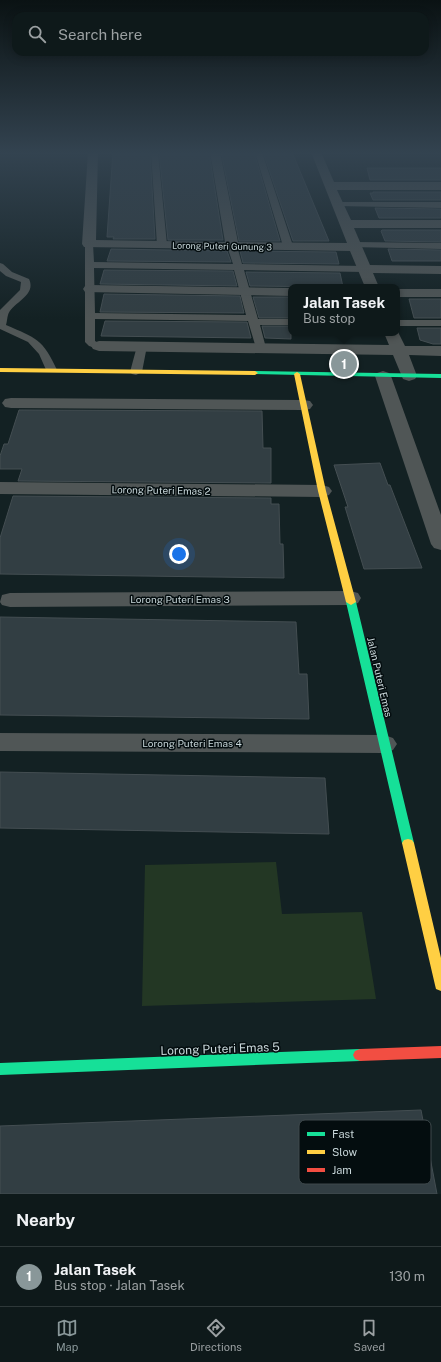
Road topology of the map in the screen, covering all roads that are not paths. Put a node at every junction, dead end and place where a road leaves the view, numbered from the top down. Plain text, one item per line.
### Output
1 (91, 208) edge
2 (159, 208) edge
3 (225, 208) edge
4 (276, 208) edge
5 (339, 208) edge
6 (346, 224) junction
7 (441, 224) edge
8 (89, 244) junction
9 (162, 245) junction
10 (232, 246) junction
11 (288, 246) junction
12 (355, 246) junction
13 (441, 246) edge
14 (89, 265) junction
15 (0, 266) edge
16 (238, 268) junction
17 (365, 269) junction
18 (441, 270) edge
19 (371, 284) edge
20 (90, 289) junction
21 (244, 291) junction
22 (288, 292) edge
23 (400, 293) edge
24 (441, 293) edge
25 (90, 316) junction
26 (253, 320) junction
27 (288, 322) edge
28 (400, 323) edge
29 (441, 323) edge
30 (1, 326) edge
31 (393, 336) edge
32 (100, 346) joint
33 (142, 346) junction
34 (261, 348) junction
35 (399, 351) junction
36 (441, 351) edge
37 (0, 370) edge
38 (51, 370) junction
39 (136, 372) junction
40 (297, 374) junction
41 (383, 376) junction
42 (409, 376) junction
43 (441, 376) edge
44 (11, 403) dead end
45 (304, 405) junction
46 (0, 488) edge
47 (322, 491) junction
48 (441, 544) edge
49 (350, 598) junction
50 (10, 600) dead end
51 (0, 742) edge
52 (384, 744) junction
53 (441, 985) edge
54 (441, 1052) edge
55 (0, 1070) edge

1 - 8 street
2 - 9 lane
3 - 10 street
4 - 11 lane
5 - 6 street
6 - 7 street
6 - 12 street
8 - 9 street, Lorong Puteri Gunung 3
8 - 14 lane
9 - 10 street, Lorong Puteri Gunung 3
10 - 11 street, Lorong Puteri Gunung 3
10 - 16 lane
11 - 12 street, Lorong Puteri Gunung 3
12 - 13 lane
12 - 17 street
14 - 16 lane
14 - 20 lane
15 - 30 lane
16 - 17 lane
16 - 21 lane
17 - 18 street
17 - 19 street
20 - 21 street
20 - 25 lane
21 - 22 street
21 - 26 lane
23 - 24 street
25 - 26 lane
25 - 32 lane
26 - 27 lane
26 - 34 lane
28 - 29 lane
30 - 38 lane
31 - 35 street
32 - 33 street
33 - 34 street
33 - 39 lane
34 - 35 street
35 - 36 street
35 - 42 street
37 - 38 street
38 - 39 street
39 - 40 street
40 - 41 street
40 - 45 street, Jalan Puteri Emas
41 - 42 street
41 - 48 street
42 - 43 street
44 - 45 street
45 - 47 street, Jalan Puteri Emas
46 - 47 street, Lorong Puteri Emas 2
47 - 49 street, Jalan Puteri Emas
49 - 50 street, Lorong Puteri Emas 3
49 - 52 street, Jalan Puteri Emas
51 - 52 street, Lorong Puteri Emas 4
52 - 53 street, Jalan Puteri Emas
54 - 55 street, Lorong Puteri Emas 5

